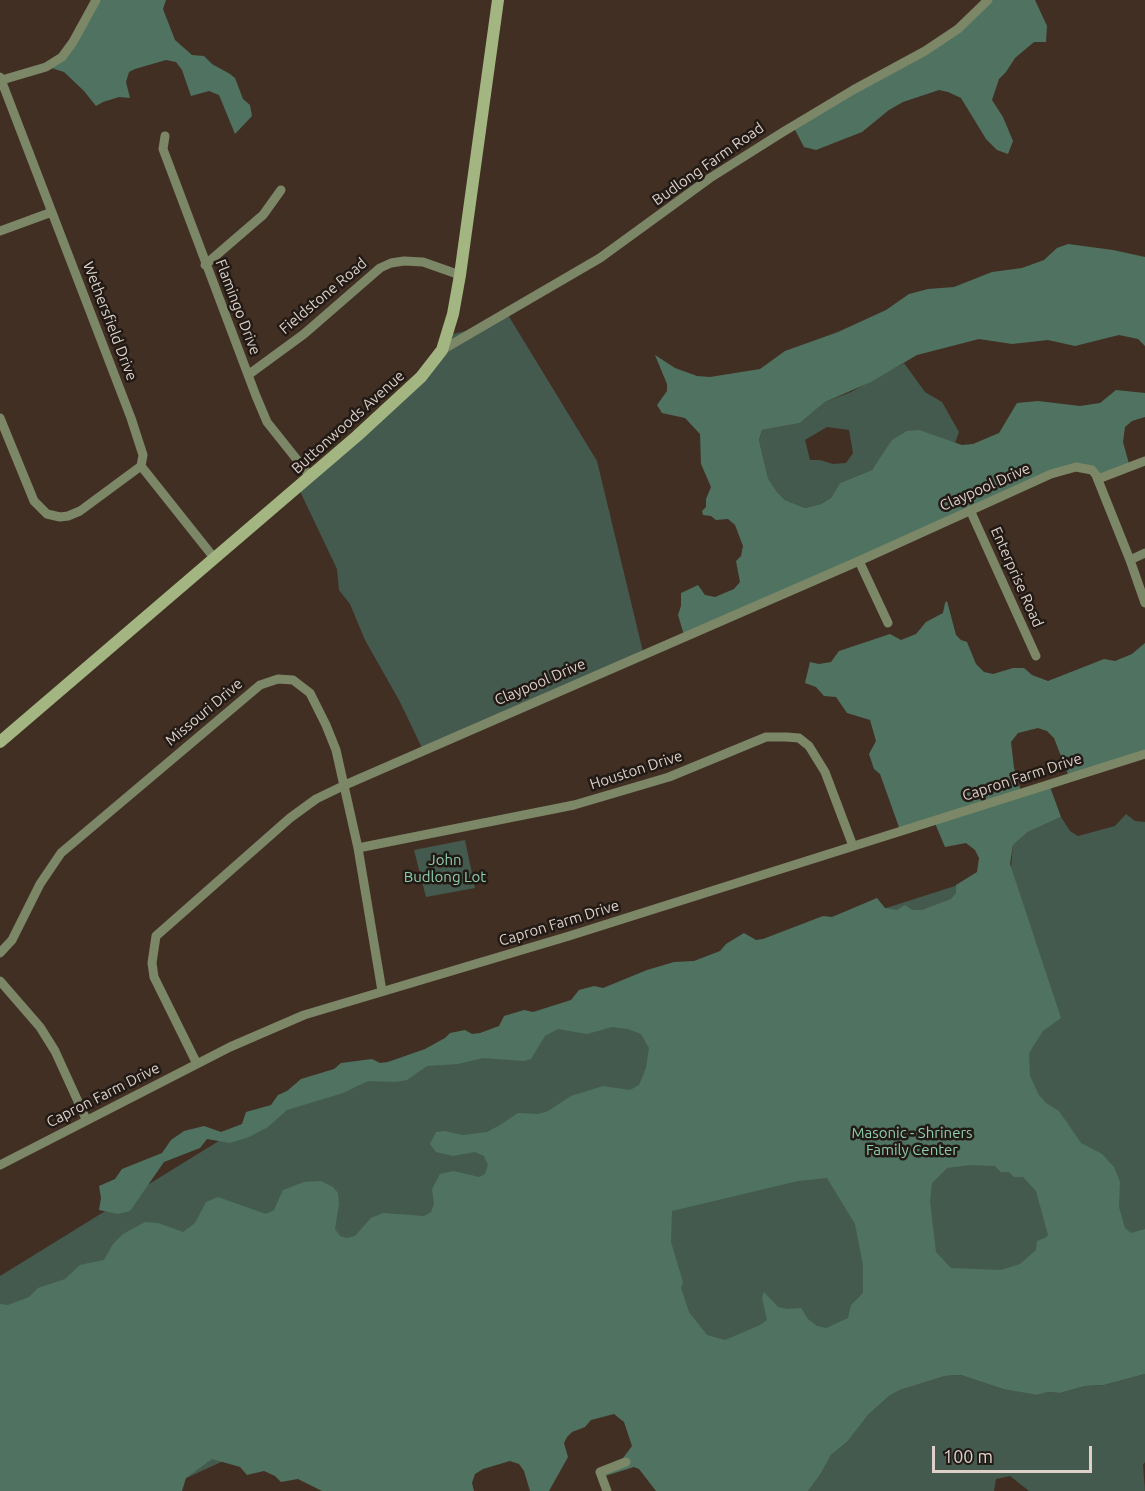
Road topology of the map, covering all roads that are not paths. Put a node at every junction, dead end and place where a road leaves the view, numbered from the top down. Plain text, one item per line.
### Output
1 (96, 0) edge
2 (498, 0) edge
3 (988, 0) edge
4 (1, 79) edge
5 (165, 136) dead end
6 (281, 190) dead end
7 (52, 212) junction
8 (0, 231) edge
9 (205, 265) junction
10 (460, 275) junction
11 (442, 351) junction
12 (248, 375) junction
13 (0, 418) edge
14 (1145, 461) edge
15 (141, 466) junction
16 (310, 476) junction
17 (1097, 477) junction
18 (970, 510) junction
19 (1145, 553) edge
20 (215, 559) junction
21 (1130, 560) junction
22 (859, 561) junction
23 (1145, 603) edge
24 (888, 623) dead end
25 (1036, 656) dead end
26 (0, 742) edge
27 (1145, 754) edge
28 (345, 784) junction
29 (854, 846) junction
30 (358, 848) junction
31 (0, 953) edge
32 (0, 981) edge
33 (382, 992) junction
34 (197, 1064) junction
35 (86, 1119) junction
36 (0, 1165) edge
37 (626, 1462) dead end
38 (607, 1491) edge

1 - 4 street
2 - 10 street, Buttonwoods Avenue
3 - 11 street, Budlong Farm Road
4 - 7 street, Wethersfield Drive
5 - 9 street, Flamingo Drive
6 - 9 street
7 - 8 street
7 - 15 street, Wethersfield Drive
9 - 12 street, Flamingo Drive
10 - 11 street, Buttonwoods Avenue
10 - 12 street, Fieldstone Road
11 - 16 street, Buttonwoods Avenue
12 - 16 street, Flamingo Drive
13 - 15 street
14 - 17 street
15 - 20 street
16 - 20 street, Buttonwoods Avenue
17 - 18 street, Claypool Drive
17 - 21 street
18 - 22 street, Claypool Drive
18 - 25 street, Enterprise Road
19 - 21 street
20 - 26 street, Buttonwoods Avenue
21 - 23 street
22 - 24 street
22 - 28 street, Claypool Drive
27 - 29 street, Capron Farm Drive
28 - 30 street, Missouri Drive
28 - 31 street, Missouri Drive
28 - 34 street, Claypool Drive
29 - 30 street, Houston Drive
29 - 33 street, Capron Farm Drive
30 - 33 street, Missouri Drive
32 - 35 street
33 - 34 street, Capron Farm Drive
34 - 35 street, Capron Farm Drive
35 - 36 street, Capron Farm Drive
37 - 38 street

